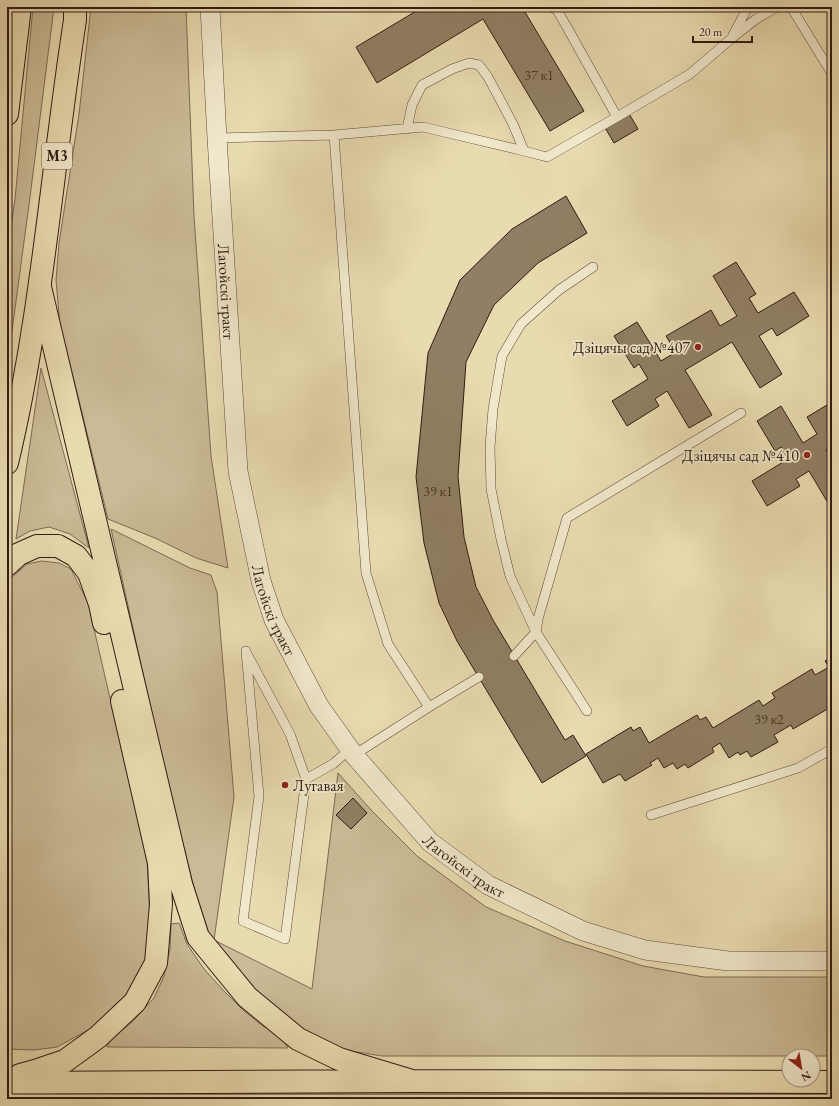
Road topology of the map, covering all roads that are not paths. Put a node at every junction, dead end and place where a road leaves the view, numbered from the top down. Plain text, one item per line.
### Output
1 (20, 7) edge
2 (75, 7) edge
3 (210, 7) edge
4 (551, 7) edge
5 (748, 7) edge
6 (777, 7) edge
7 (791, 7) edge
8 (732, 38) junction
9 (832, 74) edge
10 (7, 114) edge
11 (617, 117) junction
12 (407, 129) junction
13 (334, 135) junction
14 (217, 138) junction
15 (524, 151) junction
16 (594, 267) dead end
17 (40, 287) junction
18 (741, 413) dead end
19 (7, 463) edge
20 (7, 565) edge
21 (536, 632) junction
22 (514, 656) dead end
23 (479, 677) dead end
24 (429, 707) junction
25 (586, 711) dead end
26 (832, 749) edge
27 (352, 752) junction
28 (306, 778) junction
29 (651, 816) dead end
30 (832, 961) edge
31 (7, 1078) edge
32 (412, 1081) junction
33 (832, 1082) edge
34 (7, 1083) edge

1 - 10 main road
2 - 17 main road, М3
3 - 14 street, Лагойскі тракт
4 - 11 lane
5 - 8 lane
6 - 8 lane
7 - 9 lane
8 - 11 lane
11 - 15 lane
12 - 13 lane
12 - 15 lane
12 - 15 lane
13 - 14 lane
13 - 24 lane
14 - 27 street, Лагойскі тракт
16 - 21 lane
17 - 19 main road, М3
17 - 32 main road
18 - 21 lane
20 - 31 main road
21 - 22 lane
21 - 25 lane
23 - 24 lane
24 - 27 lane
26 - 29 lane
27 - 28 lane
27 - 30 street, Лагойскі тракт
28 - 28 lane
32 - 33 main road
32 - 34 main road

